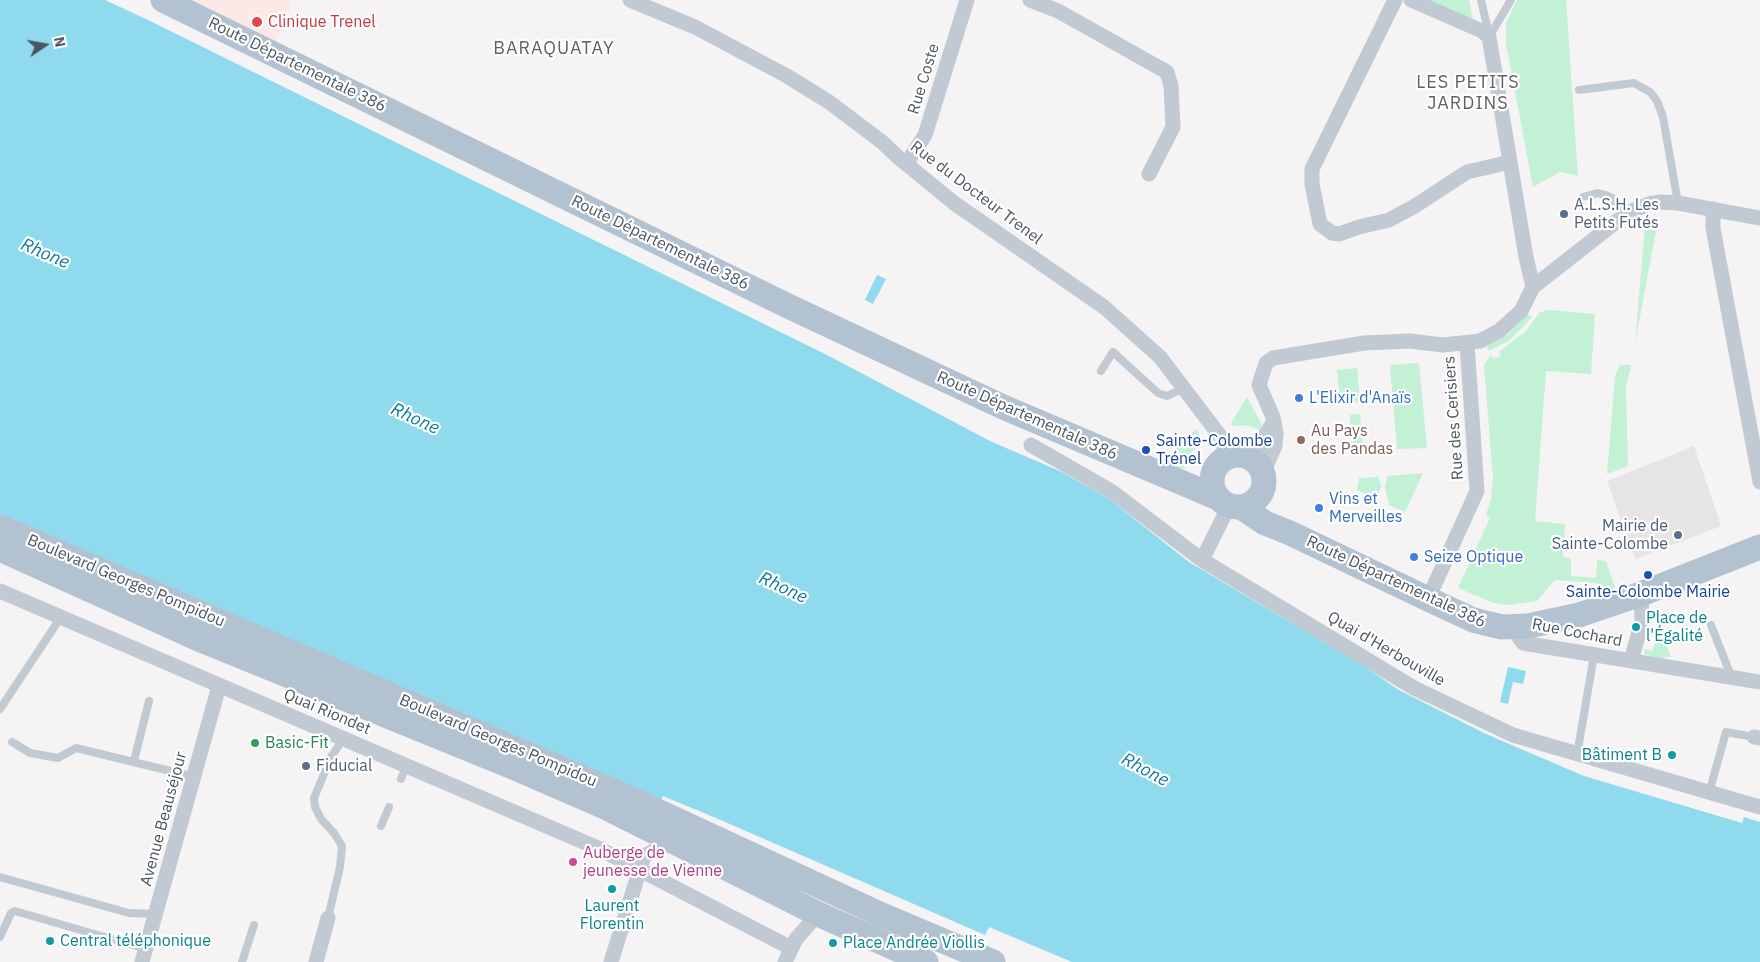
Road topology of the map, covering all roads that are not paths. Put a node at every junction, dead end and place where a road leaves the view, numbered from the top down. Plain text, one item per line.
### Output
1 (163, 0) edge
2 (630, 0) edge
3 (967, 0) edge
4 (1030, 0) edge
5 (1411, 0) edge
6 (1481, 0) edge
7 (1511, 0) edge
8 (1394, 1) edge
9 (1489, 37) junction
10 (1579, 90) dead end
11 (1510, 162) junction
12 (906, 164) junction
13 (1149, 174) dead end
14 (1583, 197) dead end
15 (1678, 203) junction
16 (1713, 208) junction
17 (1626, 216) junction
18 (1760, 218) edge
19 (1533, 287) junction
20 (1467, 344) junction
21 (1101, 371) dead end
22 (1184, 388) junction
23 (1274, 421) junction
24 (1031, 445) dead end
25 (1244, 468) junction
26 (1163, 476) junction
27 (1760, 482) edge
28 (1230, 504) junction
29 (0, 527) edge
30 (1290, 533) junction
31 (0, 549) edge
32 (1758, 551) edge
33 (1202, 560) junction
34 (0, 591) edge
35 (1641, 594) junction
36 (1428, 599) junction
37 (60, 617) junction
38 (1711, 625) dead end
39 (1513, 628) junction
40 (1594, 655) junction
41 (1630, 661) junction
42 (1731, 676) junction
43 (1760, 682) edge
44 (220, 686) junction
45 (149, 701) dead end
46 (0, 709) edge
47 (344, 738) junction
48 (1757, 738) edge
49 (12, 742) dead end
50 (1577, 755) junction
51 (134, 761) junction
52 (407, 764) junction
53 (195, 777) junction
54 (401, 779) dead end
55 (1709, 793) junction
56 (389, 807) dead end
57 (1760, 807) edge
58 (381, 826) dead end
59 (712, 836) junction
60 (671, 841) junction
61 (638, 870) junction
62 (0, 877) edge
63 (155, 914) junction
64 (818, 914) junction
65 (328, 918) joint
66 (254, 925) dead end
67 (0, 937) edge
68 (144, 955) edge
69 (790, 958) edge
70 (242, 962) edge
71 (316, 962) edge
72 (611, 962) edge
73 (926, 962) edge
74 (993, 962) edge

1 - 26 main road, Route Départementale 386
2 - 12 street, Rue du Docteur Trenel
3 - 12 street, Rue Coste
4 - 13 street
5 - 9 street
6 - 9 lane
7 - 9 lane
8 - 11 street
9 - 11 street
10 - 15 lane
11 - 19 street
12 - 22 street, Rue du Docteur Trenel
14 - 17 lane
15 - 16 street
15 - 17 street
16 - 18 street
16 - 27 street
17 - 19 street
19 - 20 street
20 - 23 street
20 - 36 street, Rue des Cerisiers
21 - 22 lane
22 - 25 street, Rue du Docteur Trenel
23 - 25 street
23 - 25 street
24 - 33 street, Quai d'Herbouville
25 - 26 main road, Route Départementale 386
25 - 28 main road
25 - 28 main road
25 - 30 main road, Route Départementale 386
26 - 28 main road, Route Départementale 386
28 - 30 main road, Route Départementale 386
28 - 33 street
29 - 59 main road, Boulevard Georges Pompidou
30 - 36 main road, Route Départementale 386
31 - 60 main road, Boulevard Georges Pompidou
32 - 35 main road, Route Départementale 386
33 - 50 street, Quai d'Herbouville
34 - 37 street, Quai Riondet
35 - 39 main road, Route Départementale 386
35 - 41 street
36 - 39 main road, Route Départementale 386
37 - 44 street, Quai Riondet
37 - 46 lane
38 - 42 lane
39 - 40 street, Rue Cochard
40 - 41 street, Rue Cochard
40 - 50 lane
41 - 42 street, Rue Cochard
42 - 43 street, Rue Cochard
44 - 47 street, Quai Riondet
44 - 53 street, Avenue Beauséjour
45 - 51 lane
47 - 52 street, Quai Riondet
47 - 65 lane
48 - 55 lane
49 - 51 lane
50 - 55 street, Quai d'Herbouville
51 - 53 lane
52 - 54 lane
52 - 61 street, Quai Riondet
53 - 63 street, Avenue Beauséjour
55 - 57 street, Quai d'Herbouville
56 - 58 lane
59 - 60 street
59 - 74 main road, Boulevard Georges Pompidou
60 - 61 street
60 - 64 main road, Boulevard Georges Pompidou
61 - 69 street, Quai Riondet
61 - 72 street
62 - 63 lane
63 - 68 street, Avenue Beauséjour
64 - 69 street, Quai Riondet
64 - 73 main road, Boulevard Georges Pompidou
65 - 71 street
66 - 70 lane
67 - 68 lane

